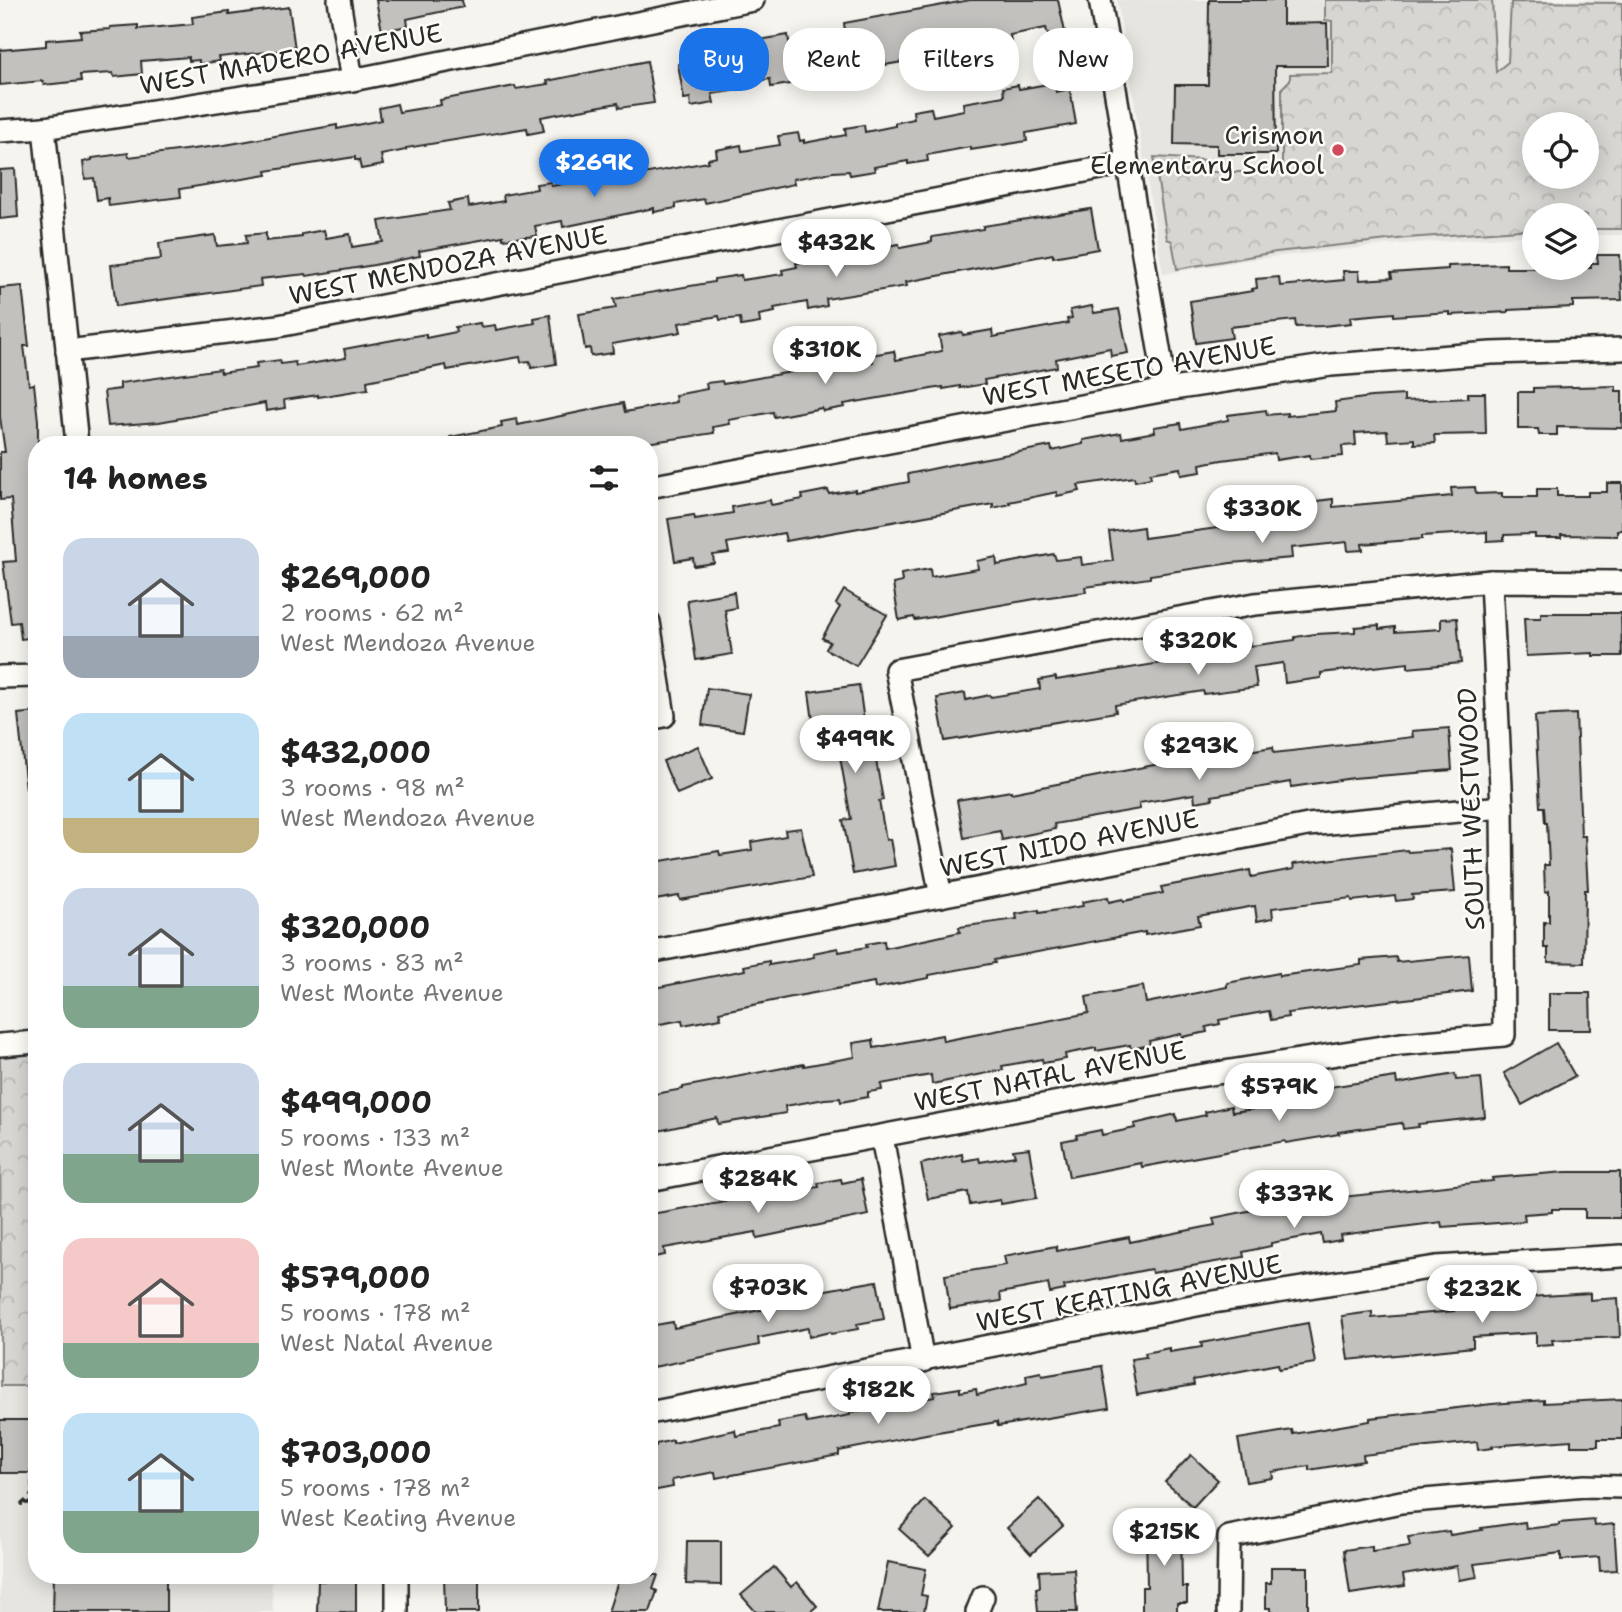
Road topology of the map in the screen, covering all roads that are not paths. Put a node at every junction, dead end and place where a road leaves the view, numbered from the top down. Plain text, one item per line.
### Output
1 (339, 0) edge
2 (753, 0) edge
3 (1100, 0) edge
4 (352, 79) junction
5 (44, 128) junction
6 (0, 131) edge
7 (1126, 163) junction
8 (1622, 349) edge
9 (67, 351) junction
10 (1166, 390) junction
11 (76, 436) edge
12 (658, 484) edge
13 (1491, 581) junction
14 (1622, 582) edge
15 (28, 676) edge
16 (0, 677) edge
17 (658, 678) edge
18 (658, 717) edge
19 (1502, 807) junction
20 (942, 896) junction
21 (658, 950) edge
22 (1504, 1035) joint
23 (28, 1043) edge
24 (0, 1045) edge
25 (882, 1137) junction
26 (658, 1178) edge
27 (1622, 1256) edge
28 (923, 1361) junction
29 (658, 1411) edge
30 (1622, 1487) edge
31 (397, 1584) edge
32 (397, 1612) edge
33 (1228, 1612) edge

1 - 4 street
2 - 4 street, WEST MADERO AVENUE
3 - 7 street
4 - 5 street, WEST MADERO AVENUE
5 - 6 street, WEST MADERO AVENUE
5 - 9 street
7 - 9 street, WEST MENDOZA AVENUE
7 - 10 street
8 - 10 street, WEST MESETO AVENUE
9 - 11 street
10 - 12 street, WEST MESETO AVENUE
13 - 14 street
13 - 19 street, SOUTH WESTWOOD
13 - 20 street
15 - 16 street
17 - 18 street
19 - 20 street, WEST NIDO AVENUE
19 - 22 street, SOUTH WESTWOOD
20 - 21 street, WEST NIDO AVENUE
22 - 25 street, WEST NATAL AVENUE
23 - 24 street
25 - 26 street, WEST NATAL AVENUE
25 - 28 street
27 - 28 street, WEST KEATING AVENUE
28 - 29 street, WEST KEATING AVENUE
30 - 33 street
31 - 32 street

